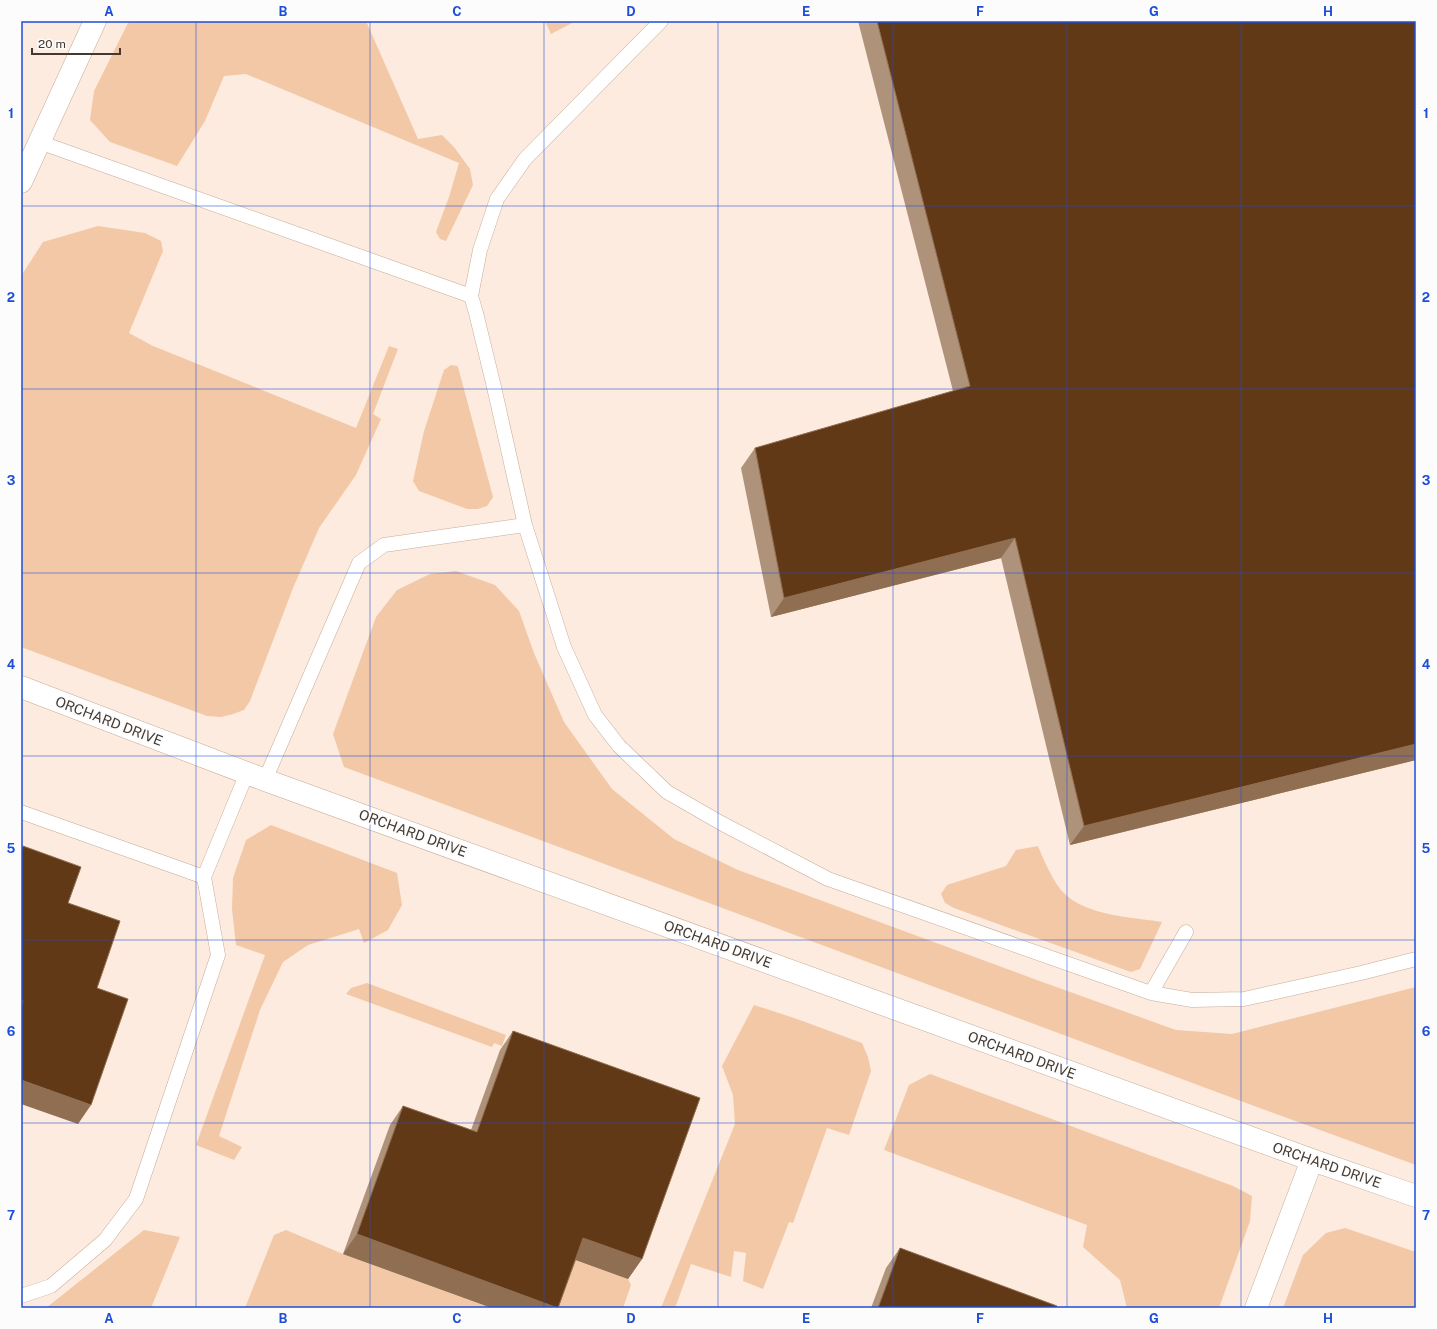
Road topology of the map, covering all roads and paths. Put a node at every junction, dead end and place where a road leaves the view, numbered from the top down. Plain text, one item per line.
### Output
1 (95, 21) edge
2 (661, 21) edge
3 (39, 142) junction
4 (21, 182) edge
5 (471, 296) junction
6 (525, 525) junction
7 (21, 687) edge
8 (256, 776) junction
9 (21, 812) edge
10 (204, 877) junction
11 (1186, 932) dead end
12 (1416, 959) edge
13 (1151, 993) junction
14 (1312, 1160) junction
15 (1416, 1196) edge
16 (21, 1296) edge
17 (1256, 1308) edge

1 - 3 street
2 - 5 lane
3 - 4 street
3 - 5 lane
5 - 6 lane
6 - 8 lane
6 - 13 lane
7 - 8 street, ORCHARD DRIVE
8 - 10 lane
8 - 14 street, ORCHARD DRIVE
9 - 10 lane
10 - 16 lane
11 - 13 lane
12 - 13 lane
14 - 15 street, ORCHARD DRIVE
14 - 17 street

